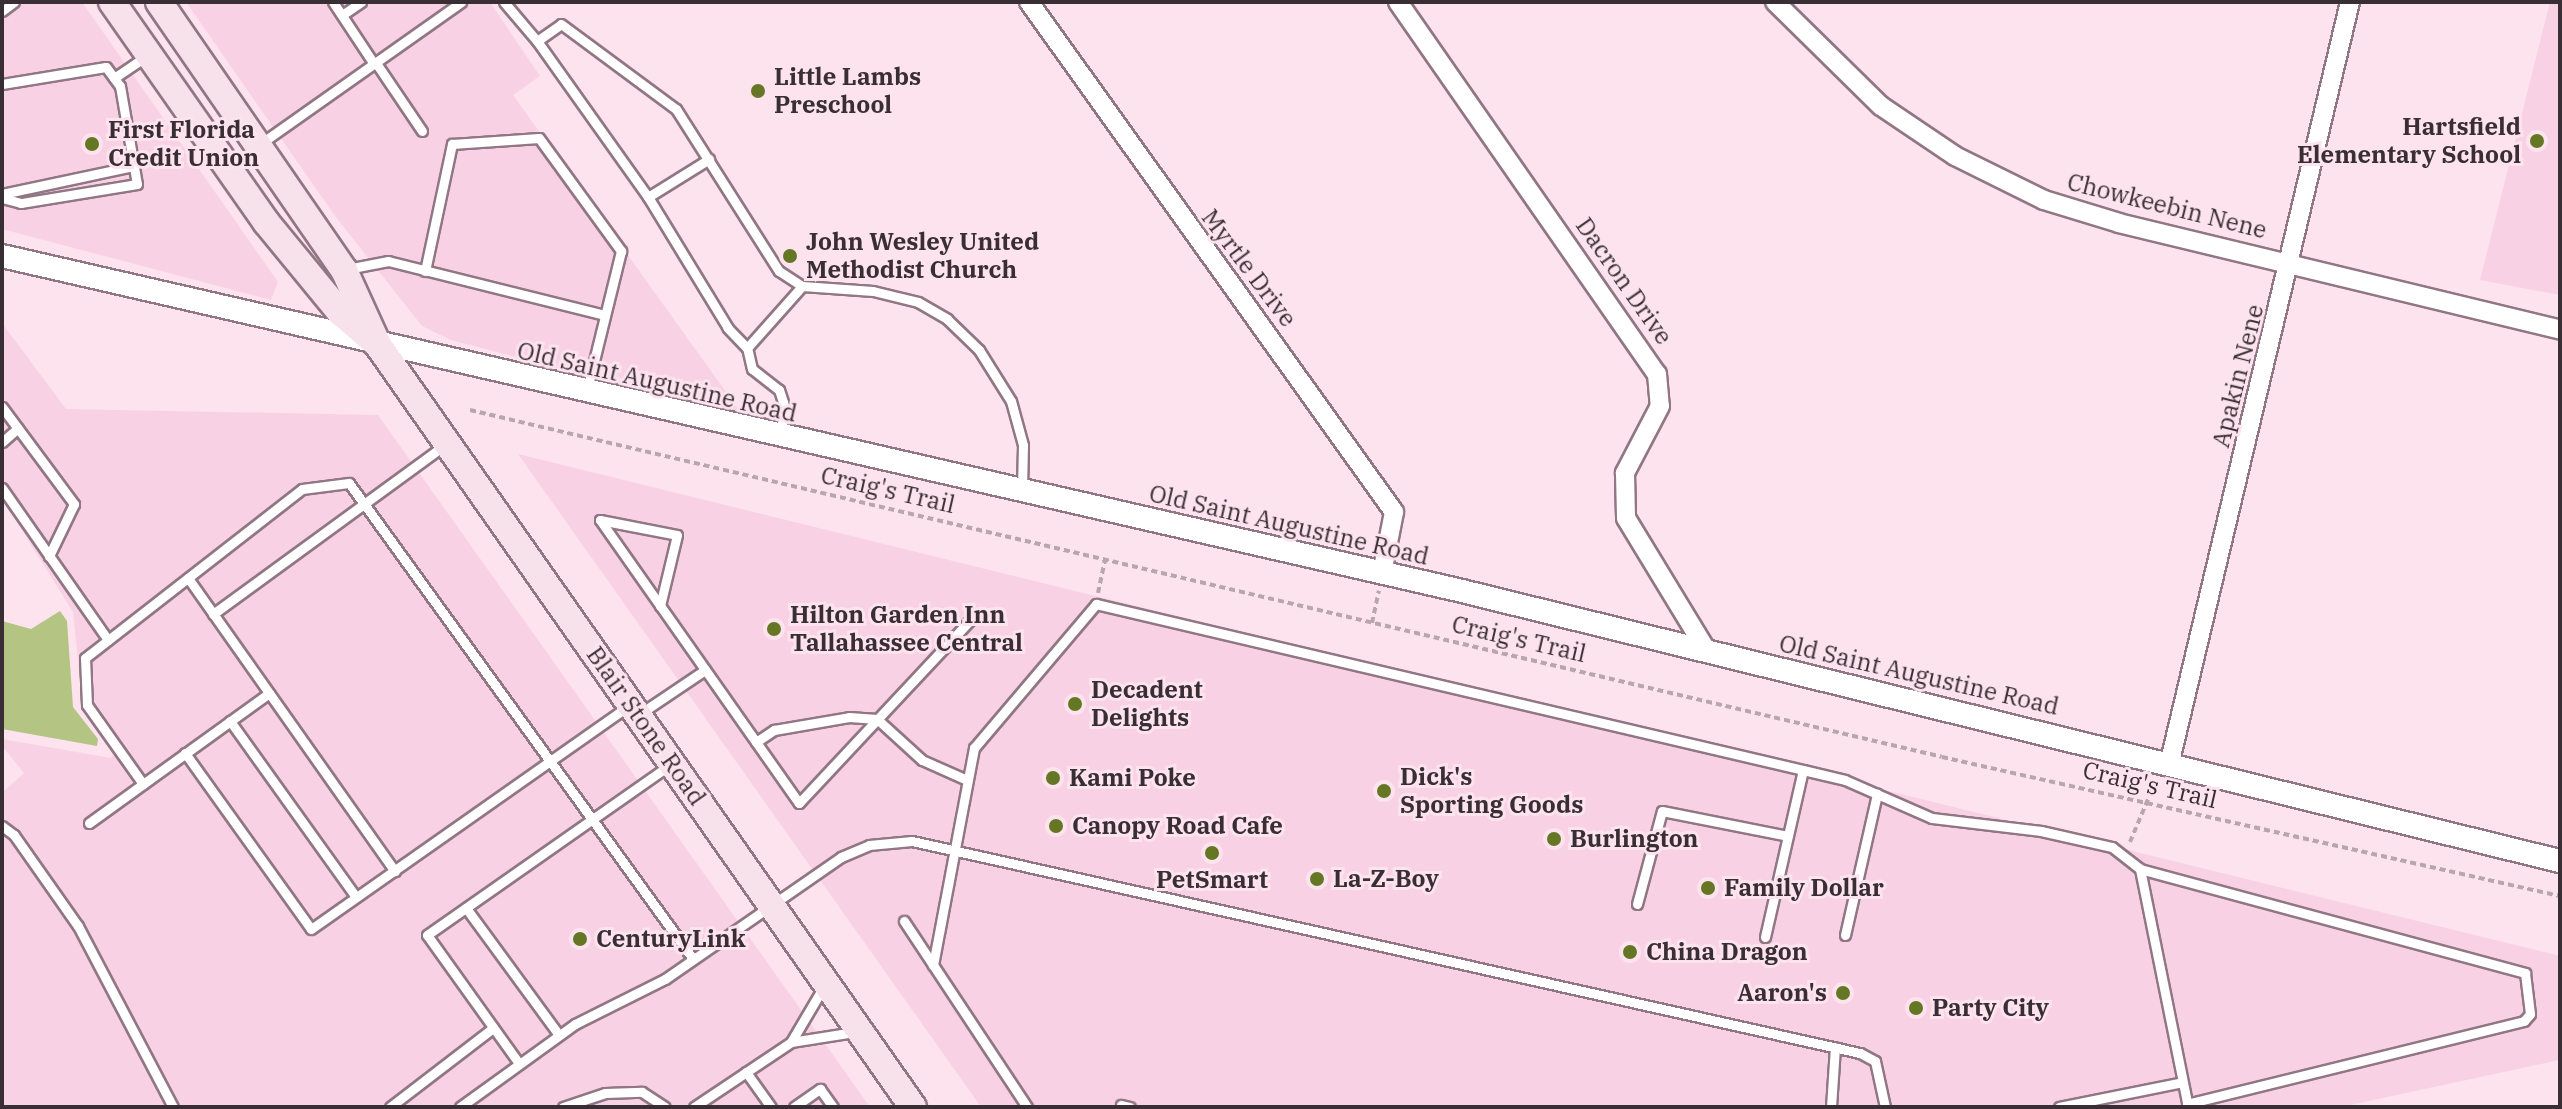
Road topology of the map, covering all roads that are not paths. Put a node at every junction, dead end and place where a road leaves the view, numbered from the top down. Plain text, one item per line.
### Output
1 (14, 2) edge
2 (150, 2) edge
3 (159, 2) edge
4 (333, 2) edge
5 (361, 2) edge
6 (461, 2) edge
7 (504, 2) edge
8 (1029, 2) edge
9 (1398, 2) edge
10 (1775, 2) edge
11 (2350, 2) edge
12 (2, 11) edge
13 (118, 11) edge
14 (342, 15) junction
15 (181, 33) junction
16 (537, 41) junction
17 (149, 55) junction
18 (375, 64) junction
19 (114, 78) junction
20 (2, 84) edge
21 (422, 131) dead end
22 (260, 144) junction
23 (709, 159) junction
24 (134, 166) junction
25 (2, 196) edge
26 (648, 197) junction
27 (2, 256) edge
28 (2290, 261) junction
29 (344, 270) junction
30 (425, 271) junction
31 (802, 286) junction
32 (604, 315) junction
33 (2560, 330) edge
34 (378, 345) junction
35 (747, 348) junction
36 (586, 392) junction
37 (2, 407) edge
38 (18, 428) junction
39 (777, 436) junction
40 (2, 442) edge
41 (447, 443) junction
42 (2, 488) edge
43 (1022, 491) junction
44 (364, 504) junction
45 (49, 556) junction
46 (1382, 573) junction
47 (188, 578) junction
48 (660, 606) junction
49 (213, 614) junction
50 (976, 614) dead end
51 (108, 640) junction
52 (1707, 651) junction
53 (705, 670) junction
54 (269, 693) junction
55 (634, 710) junction
56 (877, 719) junction
57 (230, 721) junction
58 (756, 742) junction
59 (185, 753) junction
60 (551, 760) junction
61 (2166, 760) junction
62 (672, 763) junction
63 (1803, 770) junction
64 (967, 780) junction
65 (143, 784) junction
66 (1877, 794) junction
67 (593, 819) junction
68 (89, 823) dead end
69 (2, 826) edge
70 (1788, 836) junction
71 (952, 850) junction
72 (2560, 861) edge
73 (2140, 869) junction
74 (395, 871) junction
75 (356, 897) junction
76 (770, 903) junction
77 (1637, 904) dead end
78 (466, 908) junction
79 (904, 921) dead end
80 (1845, 935) dead end
81 (1765, 937) dead end
82 (693, 959) junction
83 (933, 965) junction
84 (826, 982) junction
85 (493, 1028) junction
86 (860, 1032) junction
87 (559, 1035) junction
88 (791, 1042) junction
89 (1835, 1047) junction
90 (518, 1062) junction
91 (746, 1072) junction
92 (2183, 1082) junction
93 (2188, 1105) edge
94 (173, 1107) edge
95 (390, 1107) edge
96 (460, 1107) edge
97 (563, 1107) edge
98 (665, 1107) edge
99 (694, 1107) edge
100 (771, 1107) edge
101 (794, 1107) edge
102 (833, 1107) edge
103 (913, 1107) edge
104 (1027, 1107) edge
105 (1831, 1107) edge
106 (1885, 1107) edge
107 (2059, 1107) edge

1 - 12 lane
2 - 13 main road
3 - 15 main road, Blair Stone Road
4 - 14 lane
5 - 14 lane
6 - 18 lane
7 - 16 lane
8 - 46 street, Myrtle Drive
9 - 52 street, Dacron Drive
10 - 28 street, Chowkeebin Nene
11 - 28 street, Apakin Nene
13 - 17 main road, Blair Stone Road
14 - 18 lane
15 - 17 main road
15 - 22 main road, Blair Stone Road
16 - 23 lane
16 - 26 lane
17 - 19 lane
17 - 34 main road, Blair Stone Road
18 - 21 lane
18 - 22 lane
19 - 20 lane
19 - 24 lane
22 - 29 main road, Blair Stone Road
23 - 26 lane
23 - 31 lane
24 - 25 lane
24 - 25 lane
26 - 35 lane
27 - 34 street, Old Saint Augustine Road
28 - 33 street, Chowkeebin Nene
28 - 61 street, Apakin Nene
29 - 30 lane
29 - 34 main road, Blair Stone Road
30 - 32 lane
30 - 32 lane
31 - 35 lane
31 - 43 lane
32 - 36 lane
34 - 36 street, Old Saint Augustine Road
34 - 41 main road, Blair Stone Road
35 - 39 lane
36 - 39 street, Old Saint Augustine Road
37 - 38 lane
38 - 40 lane
38 - 45 lane
39 - 43 street, Old Saint Augustine Road
41 - 44 lane
41 - 55 main road, Blair Stone Road
42 - 45 lane
43 - 46 street, Old Saint Augustine Road
44 - 47 lane
44 - 49 lane
44 - 60 lane
45 - 51 lane
46 - 52 street, Old Saint Augustine Road
47 - 49 lane
47 - 51 lane
48 - 48 lane
48 - 53 lane
49 - 54 lane
50 - 56 lane
51 - 65 lane
52 - 61 street, Old Saint Augustine Road
53 - 55 lane
53 - 58 lane
54 - 57 lane
54 - 74 lane
55 - 60 lane
55 - 62 main road, Blair Stone Road
56 - 58 lane
56 - 58 lane
56 - 64 lane
57 - 59 lane
57 - 75 lane
59 - 65 lane
59 - 75 lane
60 - 67 lane
60 - 74 lane
61 - 72 street, Old Saint Augustine Road
62 - 67 lane
62 - 76 main road, Blair Stone Road
63 - 64 lane
63 - 66 lane
63 - 70 lane
64 - 71 lane
65 - 68 lane
66 - 73 lane
66 - 80 lane
67 - 78 lane
67 - 82 lane
69 - 94 lane
70 - 77 lane
70 - 81 lane
71 - 76 lane
71 - 83 lane
71 - 89 lane
73 - 92 lane
73 - 93 lane
74 - 75 lane
76 - 82 lane
76 - 84 main road, Blair Stone Road
78 - 85 lane
78 - 87 lane
79 - 83 lane
82 - 87 lane
83 - 104 lane
84 - 86 main road, Blair Stone Road
84 - 88 lane
85 - 90 lane
85 - 95 lane
86 - 88 lane
86 - 103 main road, Blair Stone Road
87 - 90 lane
88 - 91 lane
89 - 105 lane
89 - 106 lane
90 - 96 lane
91 - 99 lane
91 - 100 lane
92 - 93 lane
92 - 107 lane
97 - 98 lane
101 - 102 lane

